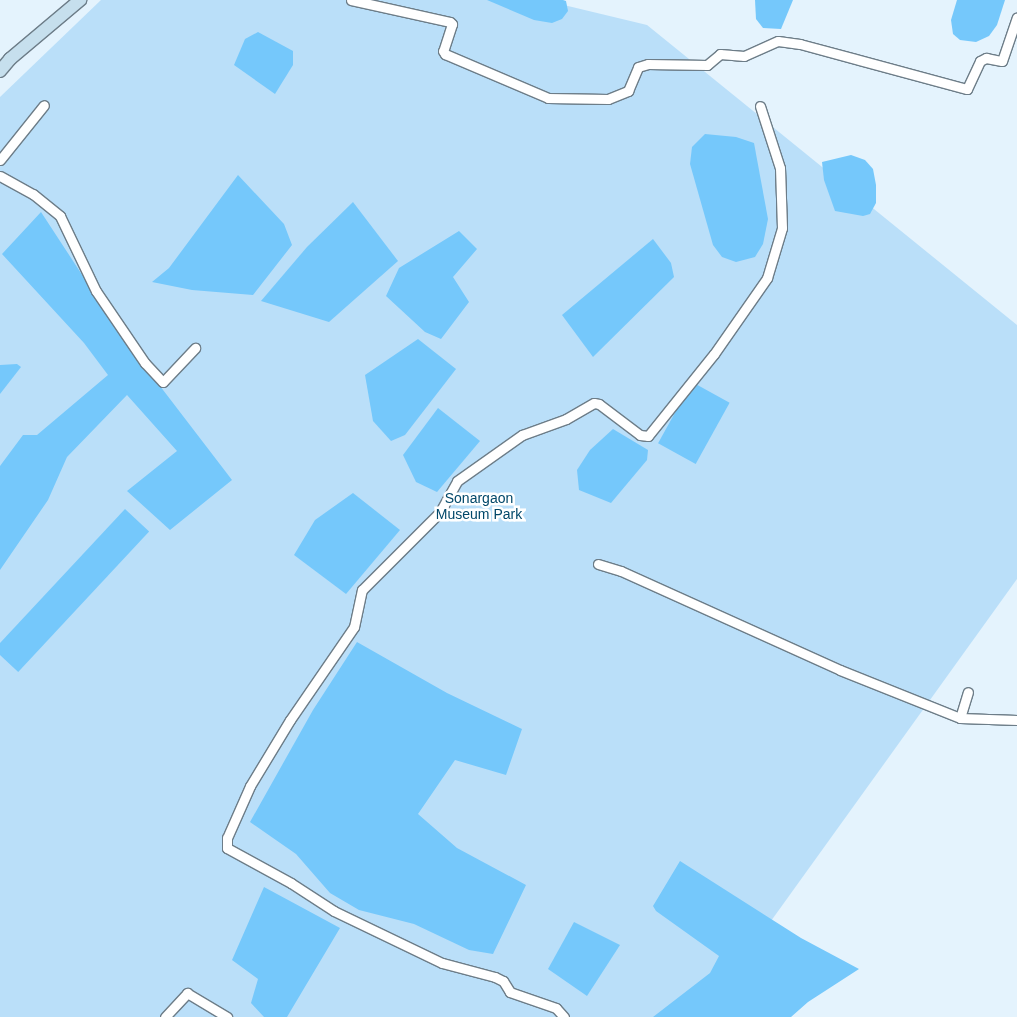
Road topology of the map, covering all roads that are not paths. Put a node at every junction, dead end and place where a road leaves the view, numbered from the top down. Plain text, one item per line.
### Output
1 (80, 0) edge
2 (351, 0) edge
3 (1017, 17) edge
4 (0, 71) edge
5 (44, 105) dead end
6 (760, 106) dead end
7 (0, 160) edge
8 (0, 176) edge
9 (195, 348) dead end
10 (598, 564) dead end
11 (968, 692) dead end
12 (960, 718) junction
13 (1017, 720) edge
14 (165, 1017) edge
15 (226, 1017) edge
16 (564, 1017) edge

1 - 4 main road
2 - 3 street
5 - 7 street
6 - 16 street
8 - 9 street
10 - 12 street
11 - 12 street
12 - 13 street
14 - 15 street

